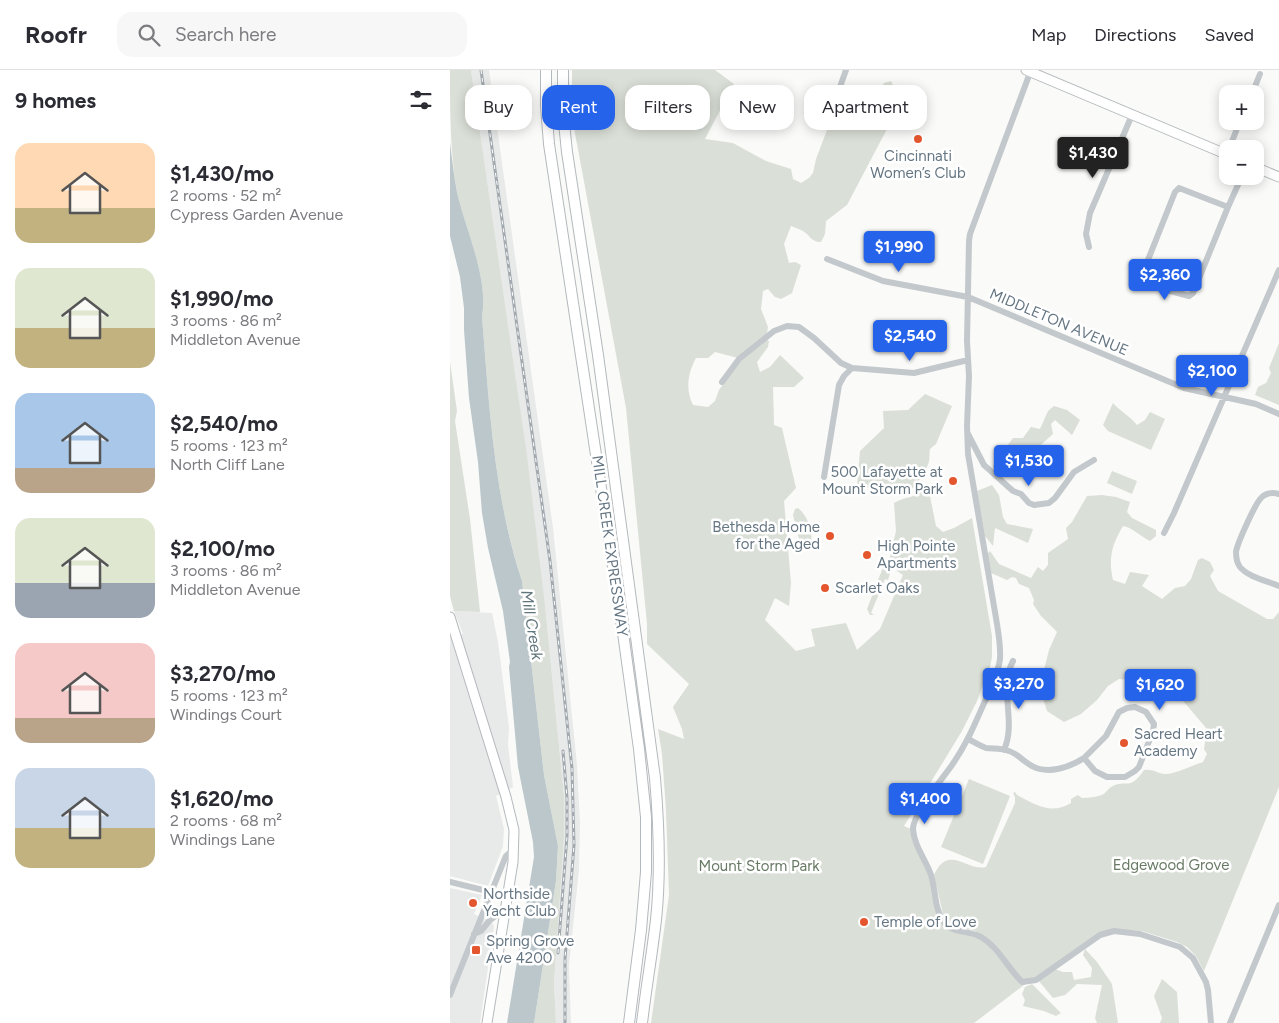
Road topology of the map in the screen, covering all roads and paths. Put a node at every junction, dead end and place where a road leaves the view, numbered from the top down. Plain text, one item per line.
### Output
1 (546, 70) edge
2 (563, 70) edge
3 (846, 70) edge
4 (1029, 71) edge
5 (1260, 74) dead end
6 (841, 85) edge
7 (1256, 85) edge
8 (1132, 115) junction
9 (1219, 150) edge
10 (1264, 170) edge
11 (1279, 177) edge
12 (1238, 185) edge
13 (1228, 207) junction
14 (1089, 247) dead end
15 (827, 259) dead end
16 (1279, 270) edge
17 (968, 297) junction
18 (968, 360) junction
19 (852, 368) junction
20 (722, 382) dead end
21 (1224, 398) junction
22 (1279, 414) edge
23 (967, 433) junction
24 (1094, 460) dead end
25 (824, 477) dead end
26 (1279, 494) edge
27 (1164, 533) dead end
28 (1279, 586) edge
29 (450, 617) edge
30 (452, 629) edge
31 (1013, 661) dead end
32 (968, 739) junction
33 (1004, 750) junction
34 (1084, 758) junction
35 (515, 848) junction
36 (450, 882) edge
37 (491, 892) junction
38 (1279, 906) edge
39 (506, 909) junction
40 (474, 934) junction
41 (453, 979) edge
42 (450, 995) edge
43 (487, 1023) edge
44 (629, 1023) edge
45 (642, 1023) edge
46 (1211, 1023) edge
47 (1230, 1023) edge

1 - 44 highway, MILL CREEK EXPRESSWAY
2 - 45 highway, MILL CREEK EXPRESSWAY
3 - 6 street
4 - 8 main road
4 - 17 street
5 - 7 street
8 - 9 main road
8 - 14 street
10 - 11 main road
12 - 13 street
13 - 13 street
15 - 17 street, MIDDLETON AVENUE
16 - 21 street
17 - 18 street
17 - 21 street, MIDDLETON AVENUE
18 - 19 street
18 - 23 street
19 - 20 street
19 - 25 street
21 - 22 street, MIDDLETON AVENUE
21 - 27 street
23 - 24 street
23 - 32 street
26 - 28 street
29 - 30 main road
30 - 35 main road
31 - 33 street
32 - 33 street
32 - 46 street
33 - 34 street
34 - 34 street
35 - 37 street
35 - 39 main road
36 - 37 street
37 - 40 street
38 - 47 street
39 - 40 street
39 - 43 main road
40 - 41 street
41 - 42 street

